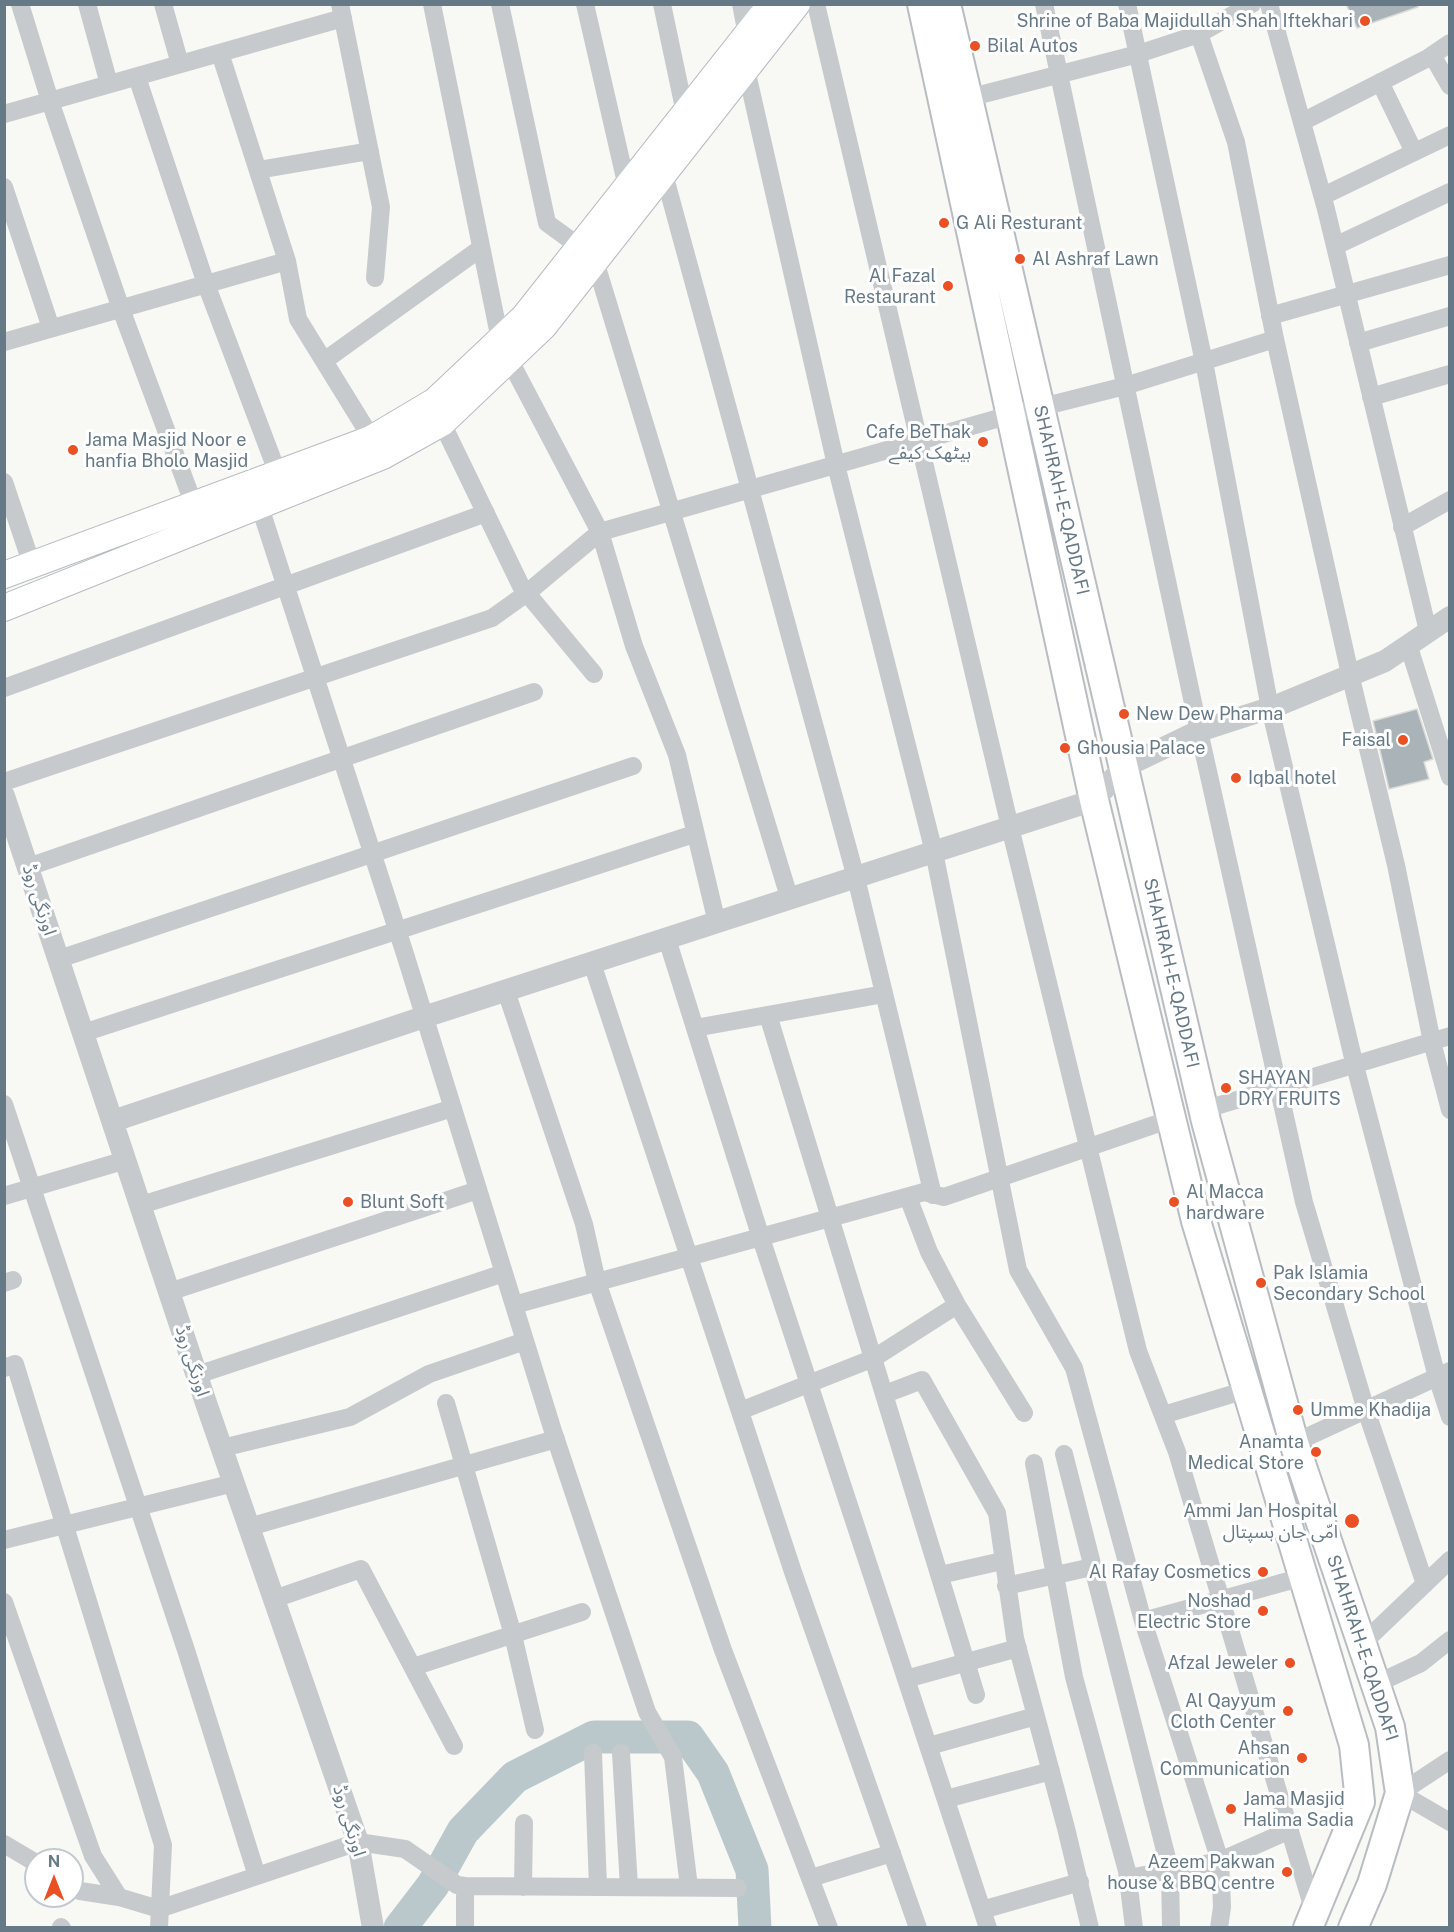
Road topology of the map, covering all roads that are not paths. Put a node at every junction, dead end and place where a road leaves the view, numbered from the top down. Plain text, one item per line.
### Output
1 (20, 4) edge
2 (87, 4) edge
3 (163, 4) edge
4 (432, 4) edge
5 (500, 4) edge
6 (585, 4) edge
7 (662, 4) edge
8 (741, 4) edge
9 (771, 4) edge
10 (797, 4) edge
11 (816, 4) edge
12 (922, 4) edge
13 (946, 4) edge
14 (1044, 4) edge
15 (1127, 4) edge
16 (1252, 4) edge
17 (1269, 4) edge
18 (341, 11) edge
19 (1199, 34) junction
20 (747, 35) junction
21 (1449, 43) edge
22 (220, 53) junction
23 (1138, 54) junction
24 (1432, 55) junction
25 (180, 64) junction
26 (746, 69) junction
27 (1059, 75) junction
28 (137, 76) junction
29 (1380, 82) junction
30 (109, 84) junction
31 (1449, 86) edge
32 (968, 98) junction
33 (50, 101) junction
34 (685, 113) junction
35 (4, 114) edge
36 (1302, 122) junction
37 (1449, 135) edge
38 (370, 151) junction
39 (1414, 152) junction
40 (258, 170) junction
41 (664, 174) junction
42 (4, 187) edge
43 (627, 188) junction
44 (1449, 192) edge
45 (1323, 196) junction
46 (1335, 246) junction
47 (481, 248) junction
48 (587, 254) junction
49 (287, 261) junction
50 (1449, 265) edge
51 (375, 278) dead end
52 (206, 284) junction
53 (1347, 295) junction
54 (121, 309) junction
55 (1270, 316) junction
56 (1449, 316) edge
57 (51, 328) junction
58 (1275, 339) junction
59 (4, 342) edge
60 (1358, 343) junction
61 (505, 350) junction
62 (324, 361) junction
63 (1203, 362) junction
64 (1449, 374) edge
65 (1125, 386) junction
66 (1371, 398) junction
67 (1040, 408) junction
68 (1010, 416) junction
69 (442, 423) junction
70 (919, 441) junction
71 (377, 447) junction
72 (836, 465) junction
73 (278, 474) junction
74 (4, 482) edge
75 (750, 489) junction
76 (1449, 500) edge
77 (259, 504) junction
78 (194, 505) junction
79 (672, 512) junction
80 (486, 513) junction
81 (1402, 527) junction
82 (600, 532) junction
83 (32, 565) junction
84 (4, 575) edge
85 (285, 586) junction
86 (527, 594) junction
87 (4, 608) edge
88 (1449, 616) edge
89 (1428, 631) junction
90 (1408, 644) junction
91 (594, 674) dead end
92 (1350, 674) junction
93 (315, 678) junction
94 (4, 688) edge
95 (534, 692) dead end
96 (1270, 708) junction
97 (1199, 730) junction
98 (1446, 751) edge
99 (341, 758) junction
100 (633, 766) dead end
101 (1124, 768) junction
102 (1449, 777) edge
103 (4, 782) edge
104 (4, 796) edge
105 (1094, 800) junction
106 (1010, 827) junction
107 (694, 834) junction
108 (934, 852) junction
109 (372, 854) junction
110 (28, 867) junction
111 (856, 878) junction
112 (790, 900) junction
113 (717, 923) junction
114 (397, 931) junction
115 (666, 939) junction
116 (59, 960) junction
117 (592, 963) junction
118 (506, 991) junction
119 (884, 994) junction
120 (768, 1015) junction
121 (424, 1017) junction
122 (695, 1028) junction
123 (83, 1033) junction
124 (1441, 1039) edge
125 (1355, 1066) junction
126 (1279, 1087) junction
127 (4, 1104) edge
128 (453, 1108) junction
129 (1203, 1110) junction
130 (1449, 1110) edge
131 (1171, 1119) junction
132 (112, 1121) junction
133 (1088, 1147) junction
134 (126, 1161) junction
135 (999, 1177) junction
136 (32, 1188) junction
137 (478, 1190) junction
138 (933, 1195) junction
139 (4, 1196) edge
140 (908, 1197) junction
141 (141, 1205) junction
142 (832, 1218) junction
143 (760, 1238) junction
144 (689, 1257) junction
145 (504, 1273) junction
146 (597, 1282) junction
147 (169, 1292) junction
148 (514, 1305) junction
149 (957, 1305) junction
150 (525, 1341) junction
151 (874, 1358) junction
152 (4, 1368) edge
153 (1443, 1374) edge
154 (197, 1375) junction
155 (809, 1384) junction
156 (1246, 1390) junction
157 (885, 1394) junction
158 (446, 1403) dead end
159 (1366, 1410) junction
160 (740, 1411) junction
161 (1024, 1413) dead end
162 (1163, 1415) junction
163 (1449, 1417) edge
164 (556, 1440) junction
165 (1294, 1443) junction
166 (222, 1448) junction
167 (1064, 1454) dead end
168 (1034, 1463) dead end
169 (464, 1466) junction
170 (234, 1483) junction
171 (138, 1507) junction
172 (65, 1525) junction
173 (249, 1527) junction
174 (4, 1540) edge
175 (1449, 1560) edge
176 (1002, 1561) junction
177 (1092, 1568) junction
178 (940, 1575) junction
179 (1055, 1575) junction
180 (1303, 1577) junction
181 (1425, 1584) junction
182 (1006, 1586) junction
183 (274, 1599) junction
184 (1221, 1599) junction
185 (4, 1602) edge
186 (582, 1612) dead end
187 (1143, 1621) junction
188 (513, 1635) junction
189 (1449, 1640) edge
190 (1362, 1644) junction
191 (1018, 1648) junction
192 (966, 1662) junction
193 (413, 1667) junction
194 (906, 1679) junction
195 (1376, 1684) junction
196 (976, 1695) dead end
197 (1036, 1716) junction
198 (535, 1730) dead end
199 (454, 1746) dead end
200 (928, 1746) junction
201 (593, 1753) dead end
202 (621, 1753) dead end
203 (1449, 1760) edge
204 (1051, 1771) junction
205 (1400, 1793) junction
206 (946, 1799) junction
207 (1449, 1822) edge
208 (524, 1824) dead end
209 (1290, 1830) junction
210 (358, 1842) junction
211 (4, 1844) edge
212 (892, 1853) junction
213 (24, 1856) edge
214 (1220, 1861) junction
215 (1170, 1870) junction
216 (257, 1876) junction
217 (811, 1878) junction
218 (1128, 1878) junction
219 (1080, 1882) junction
220 (461, 1886) junction
221 (523, 1887) junction
222 (598, 1887) junction
223 (629, 1887) junction
224 (689, 1887) junction
225 (738, 1888) dead end
226 (84, 1892) edge
227 (119, 1897) junction
228 (159, 1909) junction
229 (982, 1910) junction
230 (1311, 1920) edge
231 (369, 1926) edge
232 (159, 1928) edge
233 (465, 1928) edge
234 (829, 1928) edge
235 (918, 1928) edge
236 (988, 1928) edge
237 (1090, 1928) edge
238 (1134, 1928) edge
239 (1171, 1928) edge
240 (1218, 1928) edge
241 (1353, 1928) edge

1 - 33 street
2 - 30 street
3 - 25 street
4 - 47 street
5 - 48 street
6 - 43 street
7 - 34 street
8 - 20 street
9 - 20 main road
10 - 26 main road
11 - 70 street
12 - 68 main road, SHAHRAH-E-QADDAFI
13 - 32 main road, SHAHRAH-E-QADDAFI
14 - 27 street
15 - 23 street
16 - 19 street
17 - 36 street
18 - 22 street
18 - 38 street
19 - 23 street
19 - 55 street
20 - 26 street
20 - 34 main road
21 - 24 street
22 - 25 street
22 - 40 street
23 - 27 street
23 - 63 street
24 - 29 street
24 - 31 street
25 - 28 street
26 - 41 main road
26 - 72 street
27 - 32 street
27 - 65 street
28 - 30 street
28 - 52 street
29 - 36 street
29 - 39 street
30 - 33 street
32 - 67 main road, SHAHRAH-E-QADDAFI
33 - 35 street
33 - 54 street
34 - 43 main road
36 - 45 street
37 - 39 street
38 - 40 street
38 - 51 street
39 - 45 street
40 - 49 street
41 - 48 main road
41 - 75 street
42 - 57 street
43 - 48 main road
44 - 46 street
45 - 46 street
46 - 53 street
47 - 61 street
47 - 62 street
48 - 61 main road
48 - 79 street
49 - 52 street
49 - 62 street
50 - 53 street
52 - 54 street
52 - 73 street
53 - 55 street
53 - 60 street
54 - 57 street
54 - 78 street
55 - 58 street
56 - 60 street
57 - 59 street
58 - 63 street
58 - 92 street
60 - 66 street
61 - 69 main road
61 - 71 main road
61 - 82 street
62 - 71 street
63 - 65 street
63 - 96 street
64 - 66 street
65 - 67 street
65 - 97 street
66 - 81 street
67 - 68 street
67 - 101 main road, SHAHRAH-E-QADDAFI
68 - 70 street
68 - 105 main road, SHAHRAH-E-QADDAFI
69 - 71 main road
69 - 80 street
70 - 72 street
70 - 106 street
71 - 73 main road
71 - 77 main road
72 - 75 street
72 - 108 street
73 - 78 main road
74 - 83 street
75 - 79 street
75 - 111 street
76 - 81 street
77 - 85 street
77 - 87 main road
78 - 83 main road
79 - 82 street
79 - 112 street
80 - 85 street
80 - 86 street
81 - 89 street
82 - 86 street
82 - 107 street
83 - 84 main road
85 - 93 street
85 - 94 street
86 - 91 street
86 - 93 street
88 - 89 street
89 - 90 street
90 - 92 street
90 - 98 street
92 - 96 street
92 - 124 street
93 - 99 street
93 - 103 street
95 - 99 street
96 - 97 street
96 - 125 street
97 - 101 street
97 - 126 street
98 - 102 street
99 - 109 street
99 - 110 street
100 - 109 street
101 - 105 street
101 - 129 main road, SHAHRAH-E-QADDAFI
104 - 110 street, اورنگی روڈ
105 - 106 street
105 - 131 main road, SHAHRAH-E-QADDAFI
106 - 108 street
106 - 133 street
107 - 113 street
107 - 114 street
108 - 111 street
108 - 135 street
109 - 114 street
109 - 116 street
110 - 116 street, اورنگی روڈ
111 - 112 street
111 - 119 street
112 - 113 street
113 - 115 street
114 - 121 street
114 - 123 street
115 - 117 street
115 - 122 street
116 - 123 street, اورنگی روڈ
117 - 118 street
117 - 144 street
118 - 121 street
118 - 146 street
119 - 120 street
119 - 138 street
120 - 122 street
120 - 142 street
121 - 128 street
121 - 132 street
122 - 143 street
123 - 132 street, اورنگی روڈ
124 - 125 street
124 - 130 street
125 - 126 street
125 - 153 street
126 - 129 street
126 - 159 street
127 - 136 street
128 - 137 street
128 - 141 street
129 - 165 main road, SHAHRAH-E-QADDAFI
131 - 133 street
131 - 156 main road, SHAHRAH-E-QADDAFI
132 - 134 street, اورنگی روڈ
133 - 135 street
133 - 162 street
134 - 136 street
134 - 141 street, اورنگی روڈ
135 - 138 street
135 - 187 street
136 - 139 street
136 - 171 street
137 - 145 street
137 - 147 street
138 - 140 street
140 - 142 street
140 - 149 street
141 - 147 street, اورنگی روڈ
142 - 143 street
142 - 151 street
143 - 144 street
143 - 155 street
144 - 146 street
144 - 160 street
145 - 148 street
145 - 154 street
146 - 148 street
146 - 217 street
147 - 154 street, اورنگی روڈ
148 - 150 street
149 - 151 street
149 - 161 street
150 - 164 street
150 - 166 street
151 - 155 street
151 - 157 street
152 - 172 street
153 - 159 street
153 - 163 street
154 - 166 street, اورنگی روڈ
155 - 160 street
155 - 194 street
156 - 162 street
156 - 180 main road, SHAHRAH-E-QADDAFI
157 - 176 street
157 - 178 street
158 - 169 street
159 - 165 street
159 - 181 street
160 - 212 street
162 - 184 street
164 - 169 street
164 - 224 street
165 - 190 main road, SHAHRAH-E-QADDAFI
166 - 170 street, اورنگی روڈ
167 - 177 street
168 - 179 street
169 - 173 street
169 - 188 street
170 - 171 street
170 - 173 street, اورنگی روڈ
171 - 172 street
171 - 216 street
172 - 174 street
172 - 228 street
173 - 183 street, اورنگی روڈ
175 - 181 street
176 - 178 street
176 - 182 street
177 - 179 street
177 - 215 street
178 - 192 street
179 - 182 street
179 - 218 street
180 - 184 street
180 - 230 main road, SHAHRAH-E-QADDAFI
181 - 190 street
182 - 191 street
183 - 193 street
183 - 210 street, اورنگی روڈ
184 - 187 street
184 - 209 street
185 - 227 street
186 - 188 street
187 - 214 street
188 - 193 street
188 - 198 street
189 - 195 street
190 - 195 main road, SHAHRAH-E-QADDAFI
191 - 192 street
191 - 197 street
192 - 194 street
192 - 196 street
193 - 199 street
194 - 200 street
195 - 205 main road, SHAHRAH-E-QADDAFI
197 - 200 street
197 - 204 street
200 - 206 street
201 - 222 street
202 - 223 street
203 - 205 street
204 - 206 street
204 - 219 street
205 - 207 street
205 - 241 main road, SHAHRAH-E-QADDAFI
206 - 229 street
208 - 221 street
209 - 214 street
209 - 230 street
210 - 216 street
210 - 220 street
210 - 231 street, اورنگی روڈ
211 - 213 street
212 - 217 street
212 - 235 street
214 - 215 street
214 - 240 street
215 - 218 street
215 - 239 street
216 - 228 street
217 - 234 street
218 - 238 street
219 - 229 street
219 - 237 street
220 - 221 street
220 - 233 street
221 - 222 street
222 - 223 street
223 - 224 street
224 - 225 street
226 - 227 street
227 - 228 street
228 - 232 street
229 - 236 street

